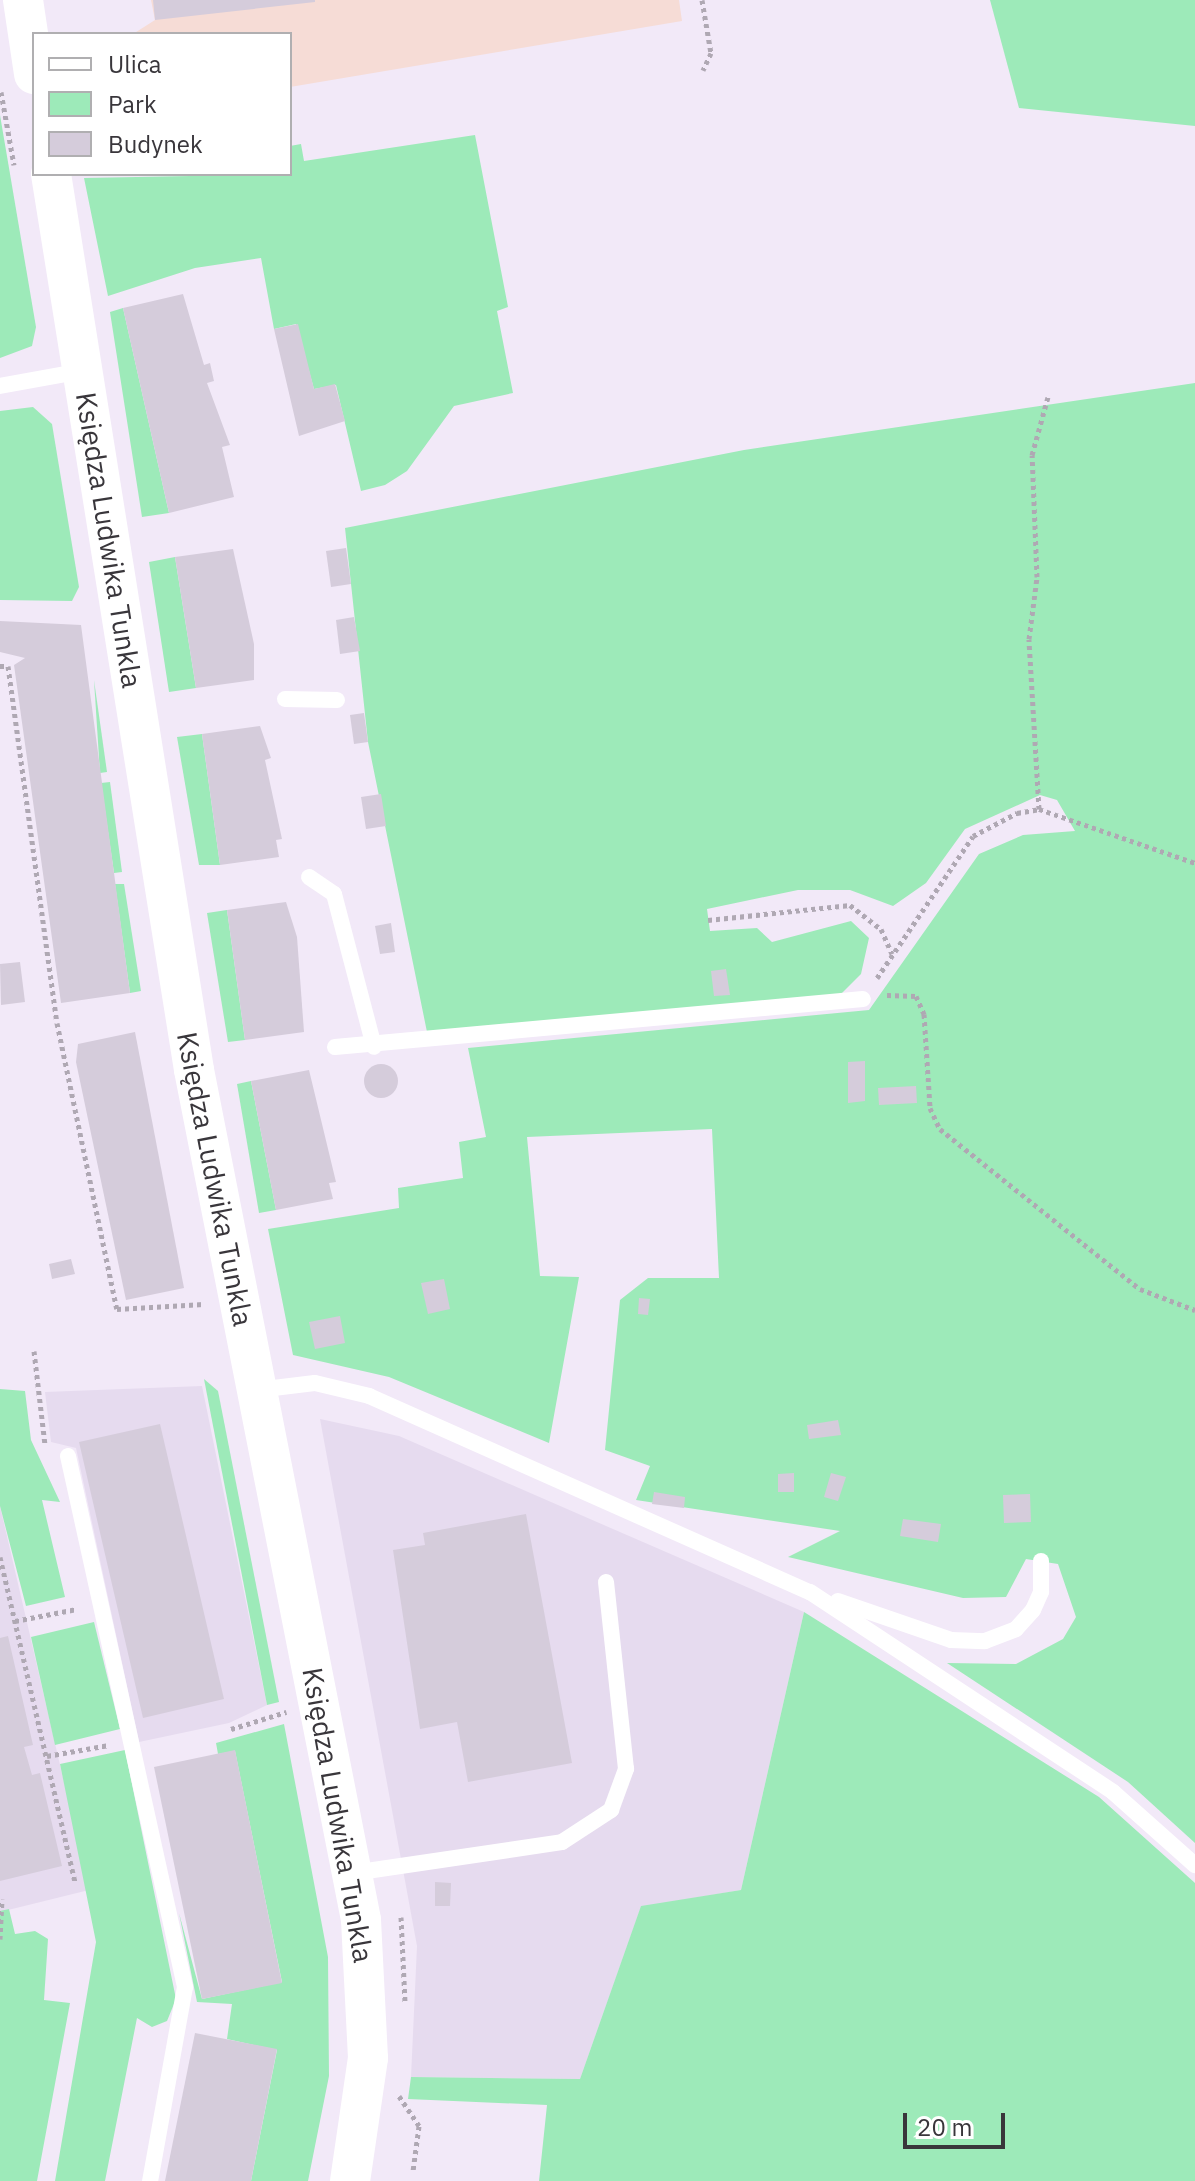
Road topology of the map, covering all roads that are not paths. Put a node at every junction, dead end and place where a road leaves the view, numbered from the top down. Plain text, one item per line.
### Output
1 (23, 0) edge
2 (32, 61) edge
3 (34, 177) edge
4 (82, 371) junction
5 (0, 386) edge
6 (285, 699) dead end
7 (337, 700) dead end
8 (309, 877) dead end
9 (863, 999) road end
10 (335, 1047) dead end
11 (374, 1047) junction
12 (255, 1391) junction
13 (68, 1456) dead end
14 (1041, 1561) dead end
15 (606, 1582) dead end
16 (810, 1592) junction
17 (1195, 1865) edge
18 (353, 1873) junction
19 (150, 2181) edge
20 (350, 2181) edge

1 - 2 street
3 - 4 street, Księdza Ludwika Tunkla
4 - 5 lane
4 - 12 street, Księdza Ludwika Tunkla
6 - 7 lane
8 - 11 lane
9 - 11 lane
10 - 11 lane
12 - 16 lane
12 - 18 street, Księdza Ludwika Tunkla
13 - 19 lane
14 - 16 lane
15 - 18 lane
16 - 17 lane
18 - 20 street, Księdza Ludwika Tunkla

